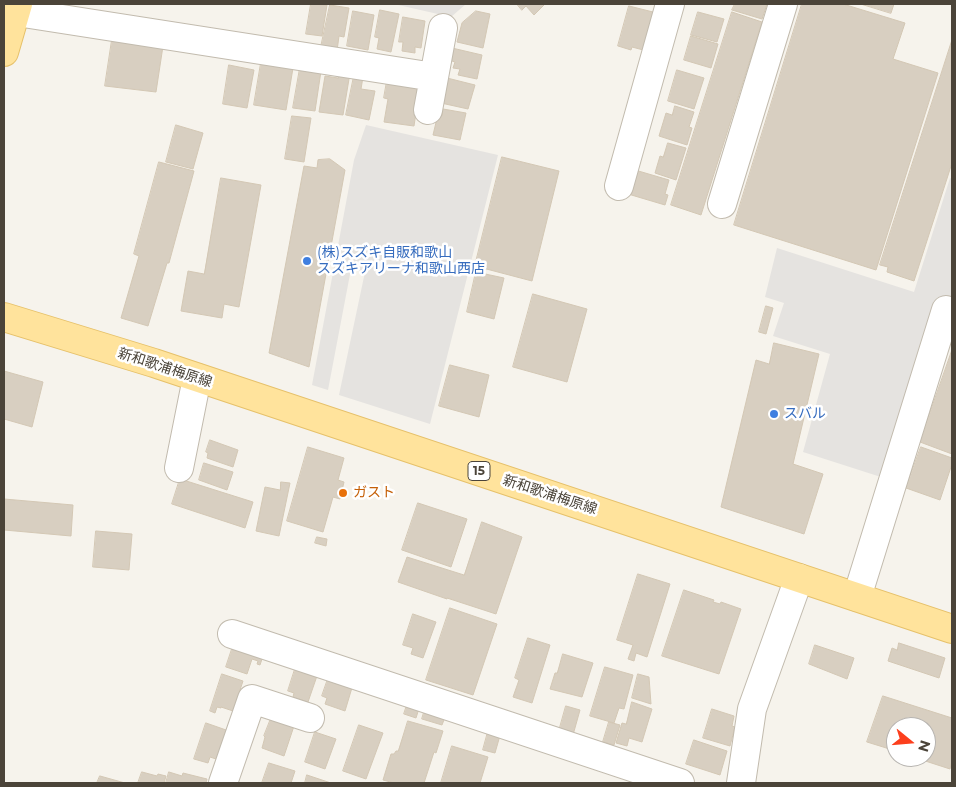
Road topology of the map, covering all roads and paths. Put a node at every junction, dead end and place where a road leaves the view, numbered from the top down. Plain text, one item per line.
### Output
1 (670, 4) edge
2 (783, 4) edge
3 (13, 8) edge
4 (443, 28) dead end
5 (4, 52) edge
6 (434, 77) junction
7 (428, 110) dead end
8 (620, 186) dead end
9 (722, 204) dead end
10 (946, 310) dead end
11 (4, 317) edge
12 (197, 378) junction
13 (179, 468) dead end
14 (799, 578) junction
15 (857, 597) junction
16 (952, 629) edge
17 (232, 634) dead end
18 (310, 718) dead end
19 (223, 783) edge
20 (680, 783) edge
21 (740, 783) edge

1 - 8 street
2 - 9 street
3 - 5 main road
3 - 6 street
4 - 6 street
6 - 7 street
10 - 15 street
11 - 12 main road, 新和歌浦梅原線 / 15
12 - 13 street
12 - 14 main road, 新和歌浦梅原線 / 15
14 - 15 main road, 新和歌浦梅原線 / 15
14 - 21 street
15 - 16 main road, 新和歌浦梅原線 / 15
17 - 20 street
18 - 19 street

